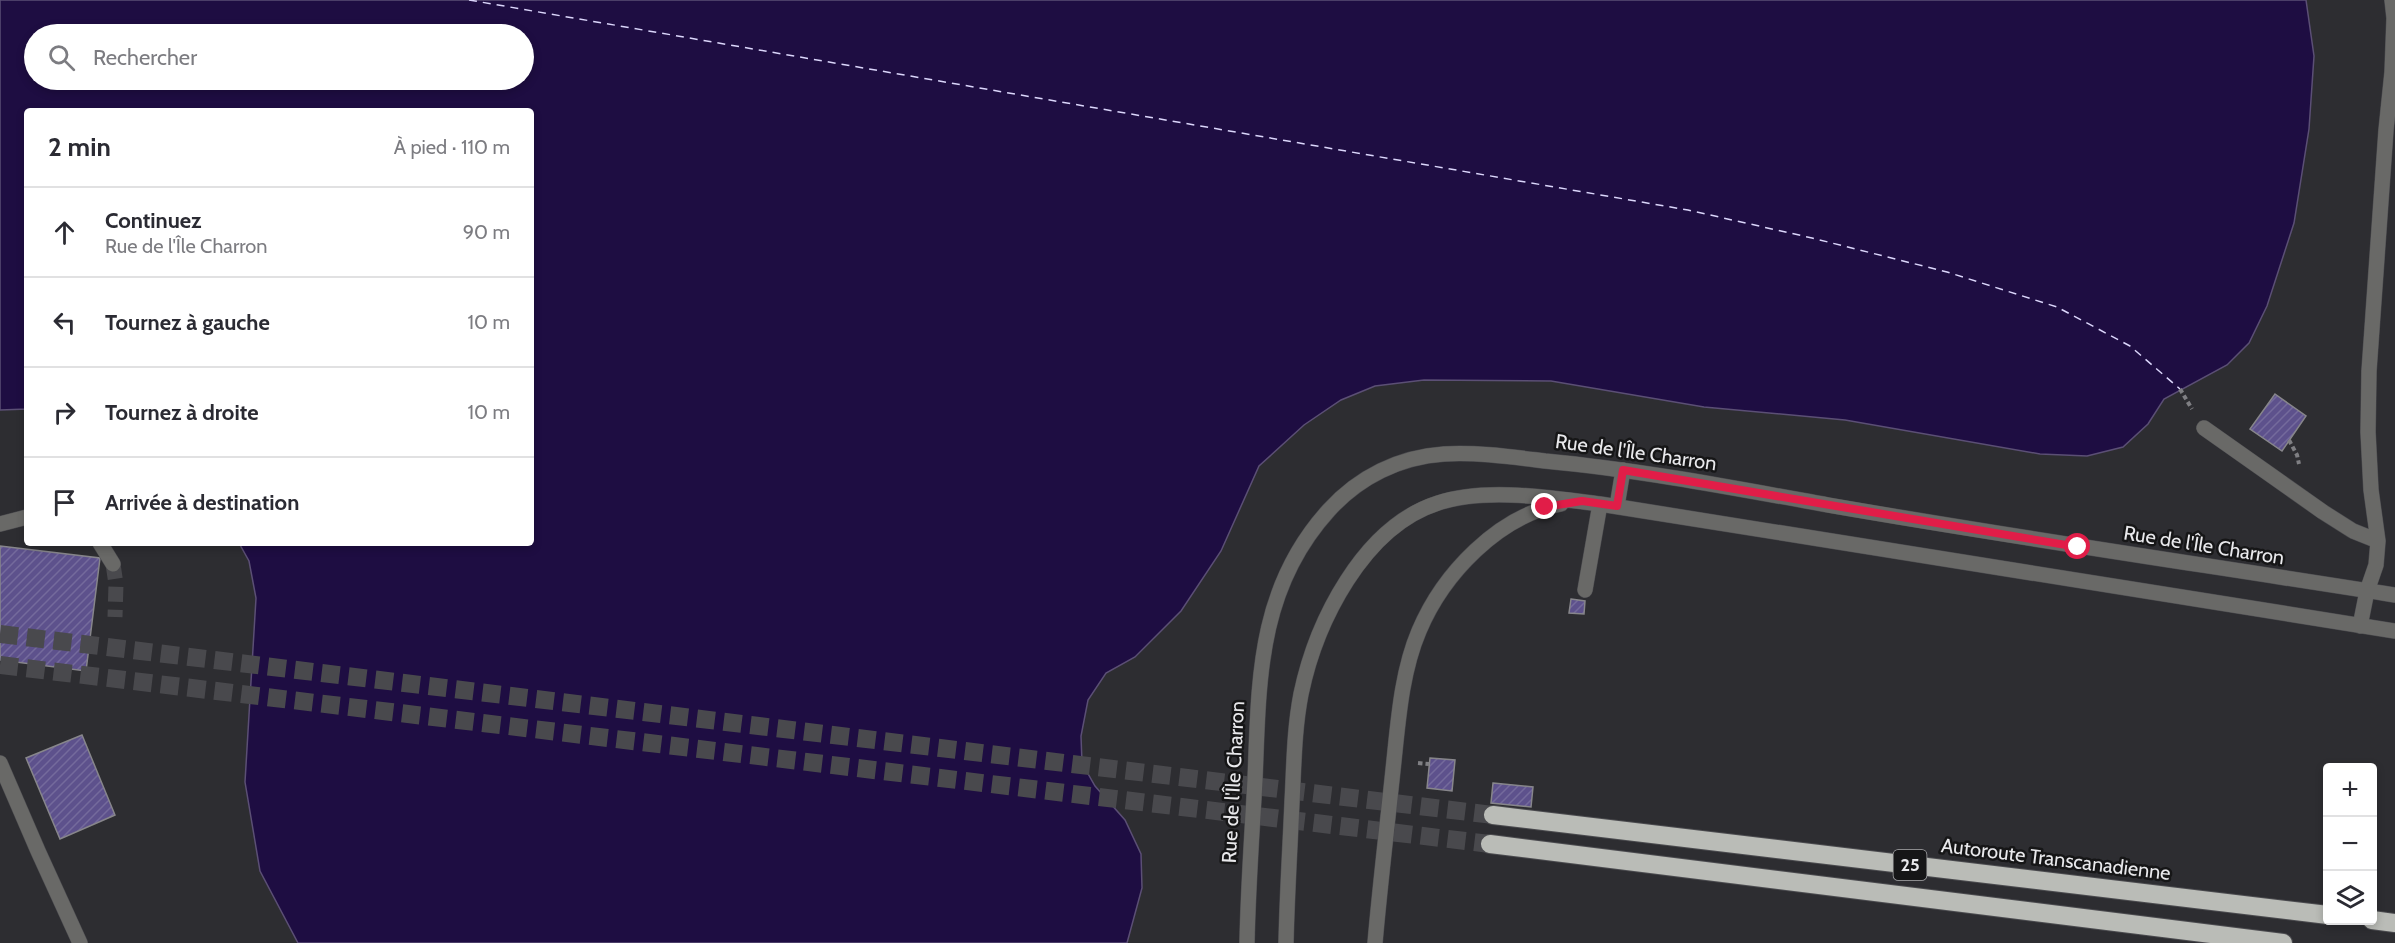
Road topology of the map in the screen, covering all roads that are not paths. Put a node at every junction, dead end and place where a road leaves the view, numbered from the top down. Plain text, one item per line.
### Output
1 (2392, 0) edge
2 (2395, 18) edge
3 (2204, 428) dead end
4 (1623, 470) junction
5 (1582, 501) junction
6 (1600, 504) junction
7 (1617, 506) junction
8 (24, 518) edge
9 (0, 524) edge
10 (2378, 541) junction
11 (102, 546) edge
12 (113, 564) tunnel mouth
13 (1586, 590) dead end
14 (2367, 591) junction
15 (2395, 595) edge
16 (2360, 626) junction
17 (2395, 631) edge
18 (0, 762) edge
19 (1493, 815) tunnel mouth
20 (1490, 844) tunnel mouth
21 (2323, 914) edge
22 (2377, 921) edge
23 (2395, 923) edge
24 (80, 943) edge
25 (1247, 943) edge
26 (1286, 943) edge
27 (1375, 943) edge
28 (2283, 943) edge

1 - 2 street
2 - 10 street
3 - 10 street
4 - 7 street
4 - 14 street, Rue de l'Île Charron
4 - 25 street, Rue de l'Île Charron
5 - 6 street
5 - 26 street
5 - 27 street
6 - 7 street
6 - 13 street
7 - 16 street
8 - 9 street
10 - 14 street
11 - 12 street
14 - 15 street, Rue de l'Île Charron
14 - 16 street
16 - 17 street
18 - 24 street
19 - 21 highway, Autoroute Transcanadienne / 25
20 - 28 highway, 25
22 - 23 highway

